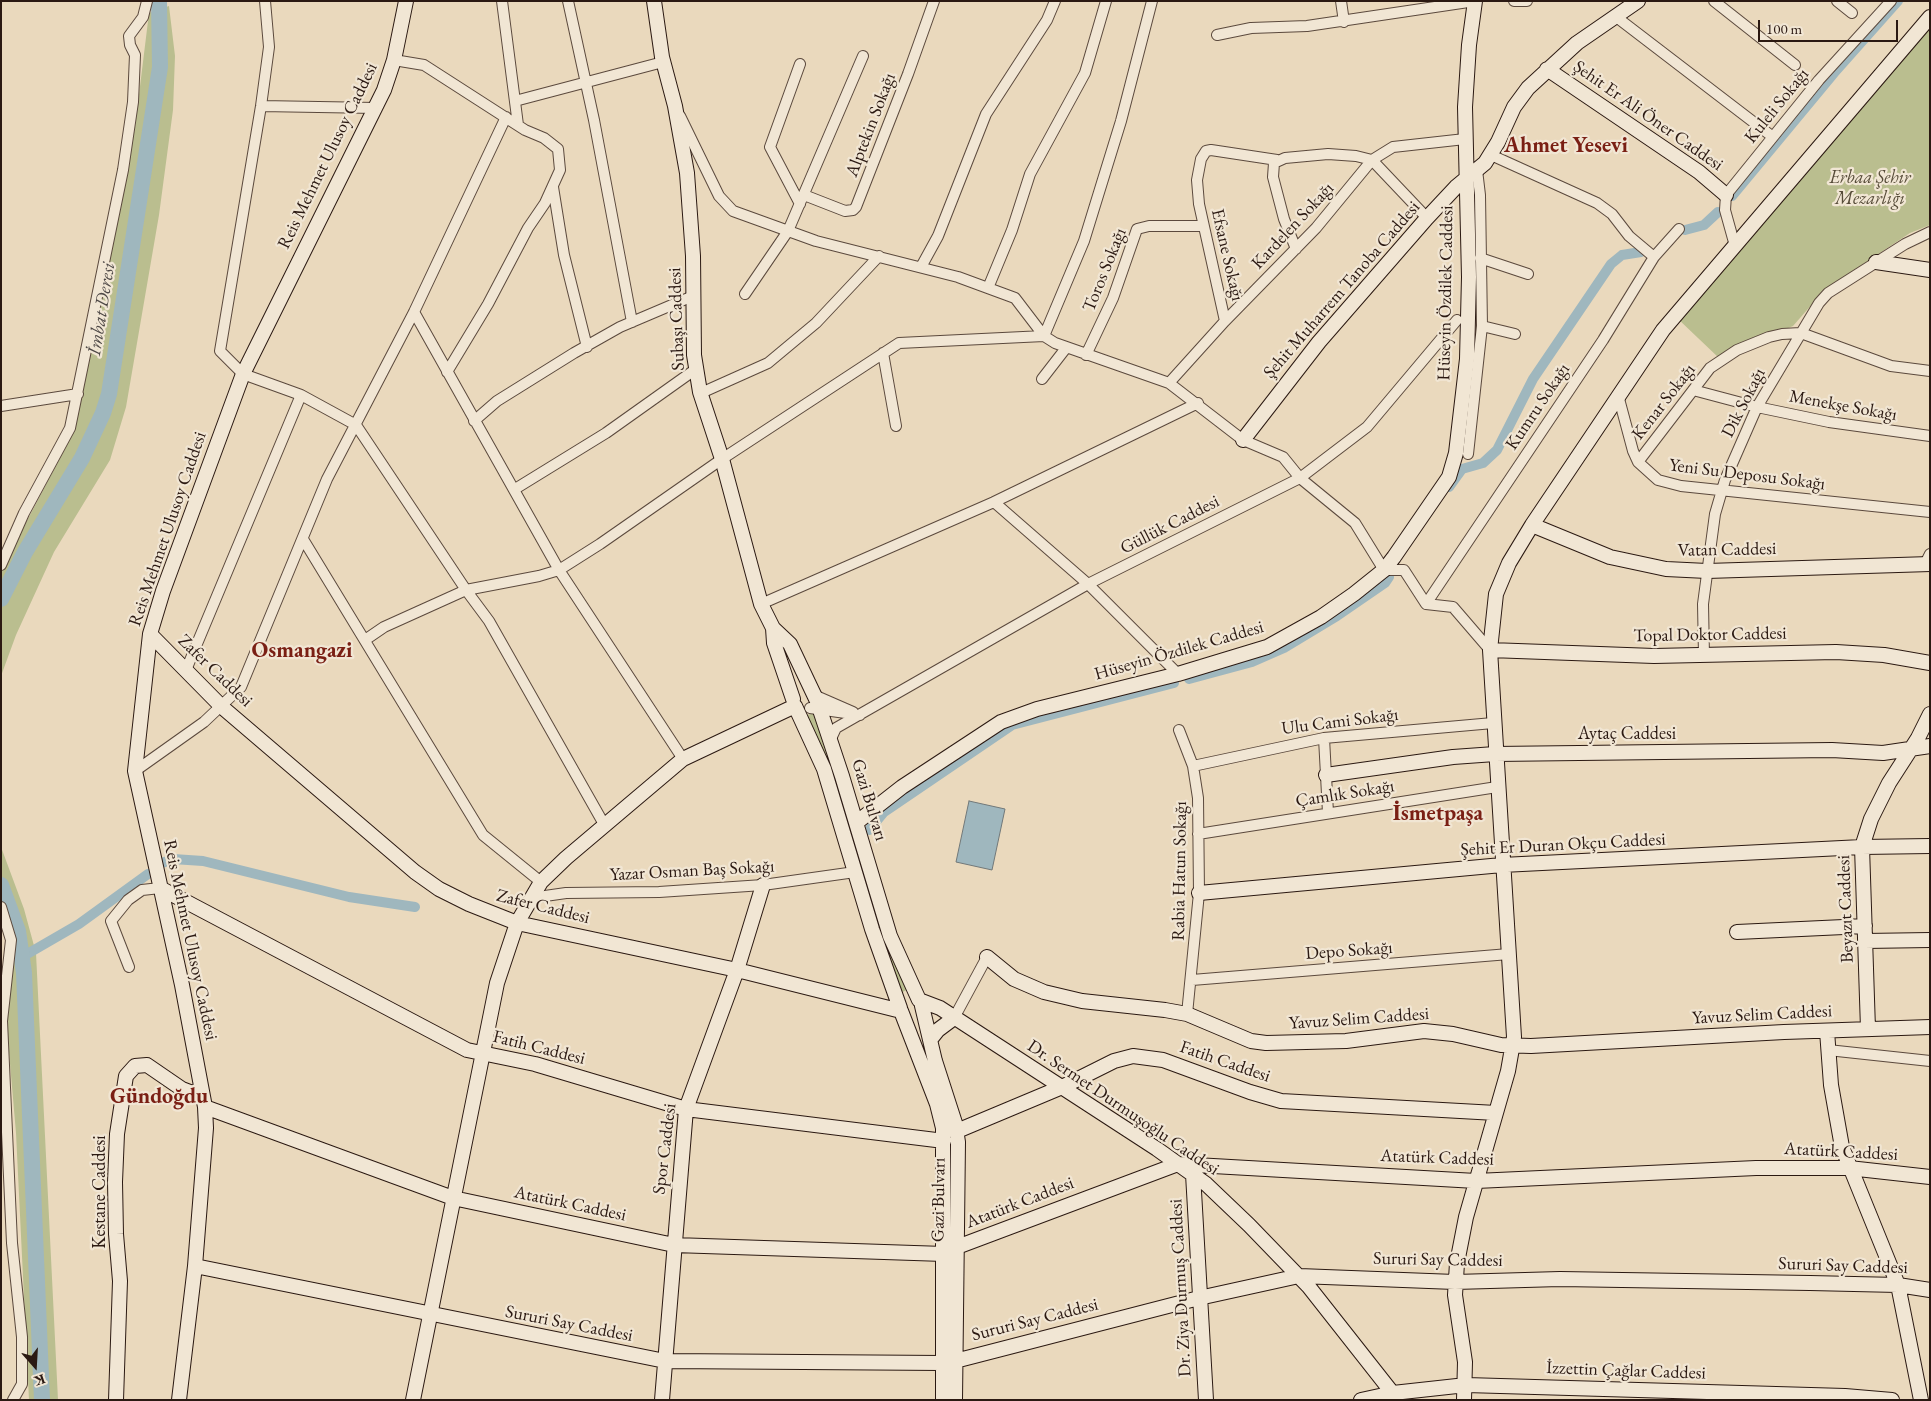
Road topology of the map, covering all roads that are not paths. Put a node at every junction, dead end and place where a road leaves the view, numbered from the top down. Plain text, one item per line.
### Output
1 (148, 1) edge
2 (265, 1) edge
3 (406, 1) edge
4 (502, 1) edge
5 (568, 1) edge
6 (654, 1) edge
7 (934, 1) edge
8 (1055, 1) edge
9 (1106, 1) edge
10 (1152, 1) edge
11 (1341, 1) edge
12 (1475, 1) edge
13 (1514, 1) edge
14 (1527, 1) edge
15 (1638, 1) edge
16 (1714, 1) edge
17 (1837, 1) edge
18 (1891, 1) edge
19 (1852, 13) dead end
20 (1615, 16) junction
21 (1930, 17) edge
22 (1344, 22) junction
23 (1217, 35) dead end
24 (863, 56) dead end
25 (394, 60) junction
26 (664, 62) junction
27 (800, 64) dead end
28 (1795, 65) dead end
29 (1547, 69) junction
30 (585, 83) junction
31 (515, 102) junction
32 (261, 106) junction
33 (675, 106) junction
34 (376, 108) junction
35 (506, 116) junction
36 (518, 125) junction
37 (1769, 134) dead end
38 (1465, 139) junction
39 (1491, 155) junction
40 (1277, 160) junction
41 (1372, 160) junction
42 (1472, 174) junction
43 (552, 187) junction
44 (1726, 195) junction
45 (802, 199) junction
46 (1427, 218) junction
47 (1202, 226) junction
48 (1679, 229) dead end
49 (788, 231) junction
50 (1930, 232) edge
51 (1735, 246) junction
52 (1296, 249) junction
53 (879, 256) junction
54 (1654, 257) junction
55 (1480, 258) junction
56 (1876, 262) junction
57 (921, 267) junction
58 (1930, 270) edge
59 (1528, 274) dead end
60 (988, 288) junction
61 (745, 294) dead end
62 (693, 296) junction
63 (414, 312) junction
64 (1457, 320) dead end
65 (1225, 321) junction
66 (632, 322) junction
67 (1482, 326) junction
68 (1800, 333) junction
69 (1515, 334) dead end
70 (1044, 336) junction
71 (587, 347) junction
72 (1066, 348) junction
73 (883, 353) junction
74 (1086, 355) junction
75 (696, 369) junction
76 (1930, 371) edge
77 (447, 372) junction
78 (243, 374) junction
79 (1042, 379) dead end
80 (1169, 383) junction
81 (1693, 390) junction
82 (701, 393) junction
83 (78, 394) junction
84 (1618, 394) junction
85 (301, 395) junction
86 (1198, 403) junction
87 (1, 406) edge
88 (1758, 407) junction
89 (474, 421) junction
90 (356, 425) junction
91 (896, 426) dead end
92 (1930, 436) edge
93 (1243, 440) junction
94 (1468, 454) dead end
95 (722, 459) junction
96 (1638, 462) junction
97 (1300, 478) junction
98 (515, 489) junction
99 (1721, 490) junction
100 (994, 502) junction
101 (1930, 512) edge
102 (1532, 525) junction
103 (303, 539) junction
104 (1928, 560) edge
105 (1, 565) edge
106 (559, 570) junction
107 (1384, 570) junction
108 (1707, 571) junction
109 (1088, 584) junction
110 (466, 590) junction
111 (761, 604) junction
112 (1426, 604) junction
113 (773, 628) junction
114 (150, 634) junction
115 (365, 640) junction
116 (1490, 650) junction
117 (1704, 656) junction
118 (1930, 663) edge
119 (186, 670) junction
120 (1178, 674) junction
121 (794, 702) junction
122 (815, 705) junction
123 (222, 707) junction
124 (1930, 714) edge
125 (861, 715) junction
126 (1494, 723) junction
127 (1179, 730) dead end
128 (1324, 738) junction
129 (830, 741) junction
130 (1930, 746) edge
131 (1911, 749) junction
132 (1496, 754) junction
133 (683, 759) junction
134 (1192, 766) junction
135 (135, 771) junction
136 (1326, 775) junction
137 (1497, 787) junction
138 (1328, 813) junction
139 (856, 824) junction
140 (604, 826) junction
141 (1198, 834) junction
142 (1930, 846) edge
143 (1862, 847) junction
144 (1502, 865) junction
145 (855, 872) junction
146 (541, 882) junction
147 (763, 885) junction
148 (160, 888) junction
149 (1199, 894) junction
150 (531, 898) junction
151 (1, 907) edge
152 (518, 923) junction
153 (1864, 926) junction
154 (1737, 932) dead end
155 (1930, 940) edge
156 (1865, 941) junction
157 (1509, 954) junction
158 (987, 956) joint
159 (129, 967) dead end
160 (737, 970) junction
161 (1192, 980) junction
162 (913, 1010) junction
163 (1187, 1014) junction
164 (954, 1018) junction
165 (1930, 1027) edge
166 (1868, 1029) junction
167 (1827, 1031) junction
168 (930, 1040) junction
169 (1513, 1046) junction
170 (1828, 1050) junction
171 (482, 1054) junction
172 (1930, 1061) edge
173 (1062, 1088) junction
174 (204, 1102) junction
175 (686, 1108) junction
176 (1496, 1113) junction
177 (957, 1131) junction
178 (944, 1141) junction
179 (1178, 1164) junction
180 (1849, 1168) junction
181 (1193, 1174) junction
182 (1930, 1177) edge
183 (1476, 1181) junction
184 (453, 1198) junction
185 (674, 1245) junction
186 (951, 1250) junction
187 (194, 1266) junction
188 (1299, 1276) junction
189 (1455, 1282) junction
190 (1898, 1285) junction
191 (1930, 1290) edge
192 (1199, 1298) junction
193 (429, 1315) junction
194 (664, 1361) junction
195 (949, 1362) junction
196 (1466, 1385) junction
197 (1396, 1396) edge
198 (13, 1400) edge
199 (116, 1400) edge
200 (179, 1400) edge
201 (413, 1400) edge
202 (662, 1400) edge
203 (943, 1400) edge
204 (955, 1400) edge
205 (1206, 1400) edge
206 (1361, 1400) edge
207 (1464, 1400) edge
208 (1892, 1400) edge
209 (1921, 1400) edge

1 - 83 street
2 - 32 street
3 - 25 street, Reis Mehmet Ulusoy Caddesi
4 - 31 street
5 - 30 street
6 - 26 street, Subaşı Caddesi
7 - 45 street, Alptekin Sokağı
8 - 57 street
9 - 60 street
10 - 70 street
11 - 22 street
12 - 22 street
12 - 38 street, Hüseyin Özdilek Caddesi
13 - 14 street
15 - 20 street, Şehit Muharrem Tanoba Caddesi
16 - 28 street
17 - 19 street
18 - 44 street, Kuleli Sokağı
20 - 29 street, Şehit Muharrem Tanoba Caddesi
20 - 37 street
21 - 51 street
22 - 23 street
24 - 45 street
25 - 34 street, Reis Mehmet Ulusoy Caddesi
25 - 35 street
26 - 30 street
26 - 33 street, Subaşı Caddesi
27 - 45 street
29 - 39 street, Şehit Muharrem Tanoba Caddesi
29 - 44 street, Şehit Er Ali Öner Caddesi
30 - 31 street
30 - 66 street
31 - 36 street
32 - 34 street
32 - 78 street
33 - 49 street
33 - 62 street, Subaşı Caddesi
34 - 78 street, Reis Mehmet Ulusoy Caddesi
35 - 36 street
35 - 63 street
36 - 43 street
38 - 41 street, Kardelen Sokağı
38 - 42 street, Hüseyin Özdilek Caddesi
39 - 42 street, Şehit Muharrem Tanoba Caddesi
39 - 54 street
40 - 41 street
40 - 47 street, Efsane Sokağı
40 - 52 street
41 - 46 street
41 - 52 street, Kardelen Sokağı
42 - 46 street, Şehit Muharrem Tanoba Caddesi
42 - 55 street, Hüseyin Özdilek Caddesi
42 - 107 street, Hüseyin Özdilek Caddesi
43 - 71 street
43 - 77 street
44 - 51 street
45 - 49 street
46 - 93 street, Şehit Muharrem Tanoba Caddesi
47 - 65 street, Efsane Sokağı
47 - 74 street, Toros Sokağı
48 - 54 street, Kumru Sokağı
49 - 53 street
49 - 61 street
50 - 56 street, Dik Sokağı
51 - 84 street
52 - 65 street, Kardelen Sokağı
53 - 57 street
53 - 82 street
54 - 112 street, Kumru Sokağı
55 - 59 street
55 - 67 street, Hüseyin Özdilek Caddesi
56 - 58 street
56 - 68 street, Dik Sokağı
57 - 60 street
60 - 70 street
62 - 66 street
62 - 75 street, Subaşı Caddesi
63 - 77 street
63 - 90 street
64 - 97 street, Güllük Caddesi
65 - 80 street, Kardelen Sokağı
66 - 71 street
67 - 69 street
67 - 94 street, Hüseyin Özdilek Caddesi
68 - 76 street
68 - 81 street, Kenar Sokağı
68 - 88 street, Dik Sokağı
70 - 72 street
70 - 73 street
71 - 89 street
72 - 74 street
72 - 79 street
73 - 91 street
73 - 95 street
74 - 80 street
75 - 82 street, Subaşı Caddesi
75 - 98 street
77 - 89 street
78 - 85 street
78 - 114 street, Reis Mehmet Ulusoy Caddesi
80 - 86 street
81 - 88 street, Menekşe Sokağı
81 - 96 street, Kenar Sokağı
82 - 95 street, Subaşı Caddesi
83 - 87 street
83 - 105 street
84 - 96 street, Yeni Su Deposu Sokağı
84 - 102 street
85 - 90 street
85 - 119 street
86 - 93 street
86 - 100 street
88 - 92 street, Menekşe Sokağı
88 - 99 street, Dik Sokağı
89 - 98 street
90 - 103 street
90 - 110 street
93 - 97 street
95 - 106 street
95 - 111 street, Subaşı Caddesi
96 - 99 street, Yeni Su Deposu Sokağı
97 - 107 street
97 - 109 street, Güllük Caddesi
98 - 106 street
99 - 101 street, Yeni Su Deposu Sokağı
99 - 108 street, Dik Sokağı
100 - 109 street
100 - 111 street
102 - 108 street, Vatan Caddesi
102 - 116 street
103 - 115 street
103 - 123 street
104 - 108 street, Vatan Caddesi
106 - 110 street
106 - 133 street
107 - 112 street
107 - 120 street, Hüseyin Özdilek Caddesi
108 - 117 street, Dik Sokağı
109 - 120 street
109 - 125 street, Güllük Caddesi
110 - 115 street
110 - 140 street
111 - 113 street, Subaşı Caddesi
112 - 116 street
113 - 121 street, Subaşı Caddesi
113 - 122 street, Subaşı Caddesi
114 - 119 street, Zafer Caddesi
114 - 135 street, Reis Mehmet Ulusoy Caddesi
115 - 146 street
116 - 117 street, Topal Doktor Caddesi
116 - 126 street
117 - 118 street, Topal Doktor Caddesi
119 - 123 street, Zafer Caddesi
120 - 139 street, Hüseyin Özdilek Caddesi
121 - 122 street
121 - 122 street
121 - 133 street
121 - 145 street, Gazi Bulvarı
122 - 125 street
122 - 125 street
122 - 129 street, Gazi Bulvarı
123 - 135 street
123 - 152 street, Zafer Caddesi
124 - 131 street, Beyazıt Caddesi
125 - 129 street, Güllük Caddesi
126 - 128 street, Ulu Cami Sokağı
126 - 132 street
127 - 134 street, Rabia Hatun Sokağı
128 - 134 street, Ulu Cami Sokağı
128 - 136 street
129 - 139 street, Gazi Bulvarı
130 - 131 street, Aytaç Caddesi
131 - 132 street, Aytaç Caddesi
131 - 143 street, Beyazıt Caddesi
132 - 136 street, Aytaç Caddesi
132 - 137 street
133 - 140 street
134 - 141 street, Rabia Hatun Sokağı
135 - 148 street, Reis Mehmet Ulusoy Caddesi
136 - 138 street
137 - 138 street, Çamlık Sokağı
137 - 144 street
138 - 141 street, Çamlık Sokağı
139 - 162 street, Gazi Bulvarı
140 - 146 street
141 - 149 street, Rabia Hatun Sokağı
142 - 143 street, Şehit Er Duran Okçu Caddesi
143 - 144 street, Şehit Er Duran Okçu Caddesi
143 - 153 street, Beyazıt Caddesi
144 - 149 street, Şehit Er Duran Okçu Caddesi
144 - 157 street
145 - 147 street, Yazar Osman Baş Sokağı
145 - 162 street, Gazi Bulvarı
146 - 150 street
147 - 150 street, Yazar Osman Baş Sokağı
147 - 160 street, Spor Caddesi
148 - 159 street
148 - 171 street, Fatih Caddesi
148 - 174 street, Reis Mehmet Ulusoy Caddesi
149 - 161 street, Rabia Hatun Sokağı
150 - 152 street
151 - 198 street
152 - 160 street, Zafer Caddesi
152 - 171 street
153 - 154 street
153 - 156 street, Beyazıt Caddesi
155 - 156 street
156 - 166 street, Beyazıt Caddesi
157 - 161 street, Depo Sokağı
157 - 169 street
158 - 163 street, Yavuz Selim Caddesi
158 - 164 street
160 - 162 street, Zafer Caddesi
160 - 175 street, Spor Caddesi
161 - 163 street, Rabia Hatun Sokağı
162 - 164 street, Dr. Sermet Durmuşoğlu Caddesi
162 - 168 street, Gazi Bulvarı
162 - 178 street, Gazi Bulvarı
163 - 169 street, Yavuz Selim Caddesi
164 - 168 street
164 - 173 street, Dr. Sermet Durmuşoğlu Caddesi
165 - 166 street, Yavuz Selim Caddesi
166 - 167 street, Yavuz Selim Caddesi
167 - 169 street, Yavuz Selim Caddesi
167 - 170 street
168 - 177 street, Gazi Bulvarı
169 - 176 street
170 - 172 street
170 - 180 street
171 - 175 street, Fatih Caddesi
171 - 184 street
173 - 176 street, Fatih Caddesi
173 - 177 street, Fatih Caddesi
173 - 179 street, Dr. Sermet Durmuşoğlu Caddesi
174 - 184 street, Atatürk Caddesi
174 - 187 street, Reis Mehmet Ulusoy Caddesi
174 - 199 street, Kestane Caddesi
175 - 178 street, Fatih Caddesi
175 - 185 street, Spor Caddesi
176 - 183 street
177 - 186 street, Gazi Bulvarı
178 - 186 street, Gazi Bulvarı
179 - 181 street, Dr. Sermet Durmuşoğlu Caddesi
179 - 183 street, Atatürk Caddesi
179 - 186 street, Atatürk Caddesi
180 - 182 street, Atatürk Caddesi
180 - 183 street, Atatürk Caddesi
180 - 190 street
181 - 188 street, Dr. Sermet Durmuşoğlu Caddesi
181 - 192 street, Dr. Ziya Durmuş Caddesi
183 - 189 street
184 - 185 street, Atatürk Caddesi
184 - 193 street
185 - 186 street, Atatürk Caddesi
185 - 194 street, Spor Caddesi
186 - 195 street, Gazi Bulvarı
187 - 193 street, Sururi Say Caddesi
187 - 200 street, Reis Mehmet Ulusoy Caddesi
188 - 189 street, Sururi Say Caddesi
188 - 192 street, Sururi Say Caddesi
188 - 197 street, Dr. Sermet Durmuşoğlu Caddesi
189 - 190 street, Sururi Say Caddesi
189 - 196 street
190 - 191 street, Sururi Say Caddesi
190 - 209 street
192 - 195 street, Sururi Say Caddesi
192 - 205 street, Dr. Ziya Durmuş Caddesi
193 - 194 street, Sururi Say Caddesi
193 - 201 street
194 - 195 street, Sururi Say Caddesi
194 - 202 street, Spor Caddesi
195 - 203 street, Gazi Bulvarı
195 - 204 street, Gazi Bulvarı
196 - 197 street, İzzettin Çağlar Caddesi
196 - 207 street
196 - 208 street, İzzettin Çağlar Caddesi
197 - 206 street, İzzettin Çağlar Caddesi

